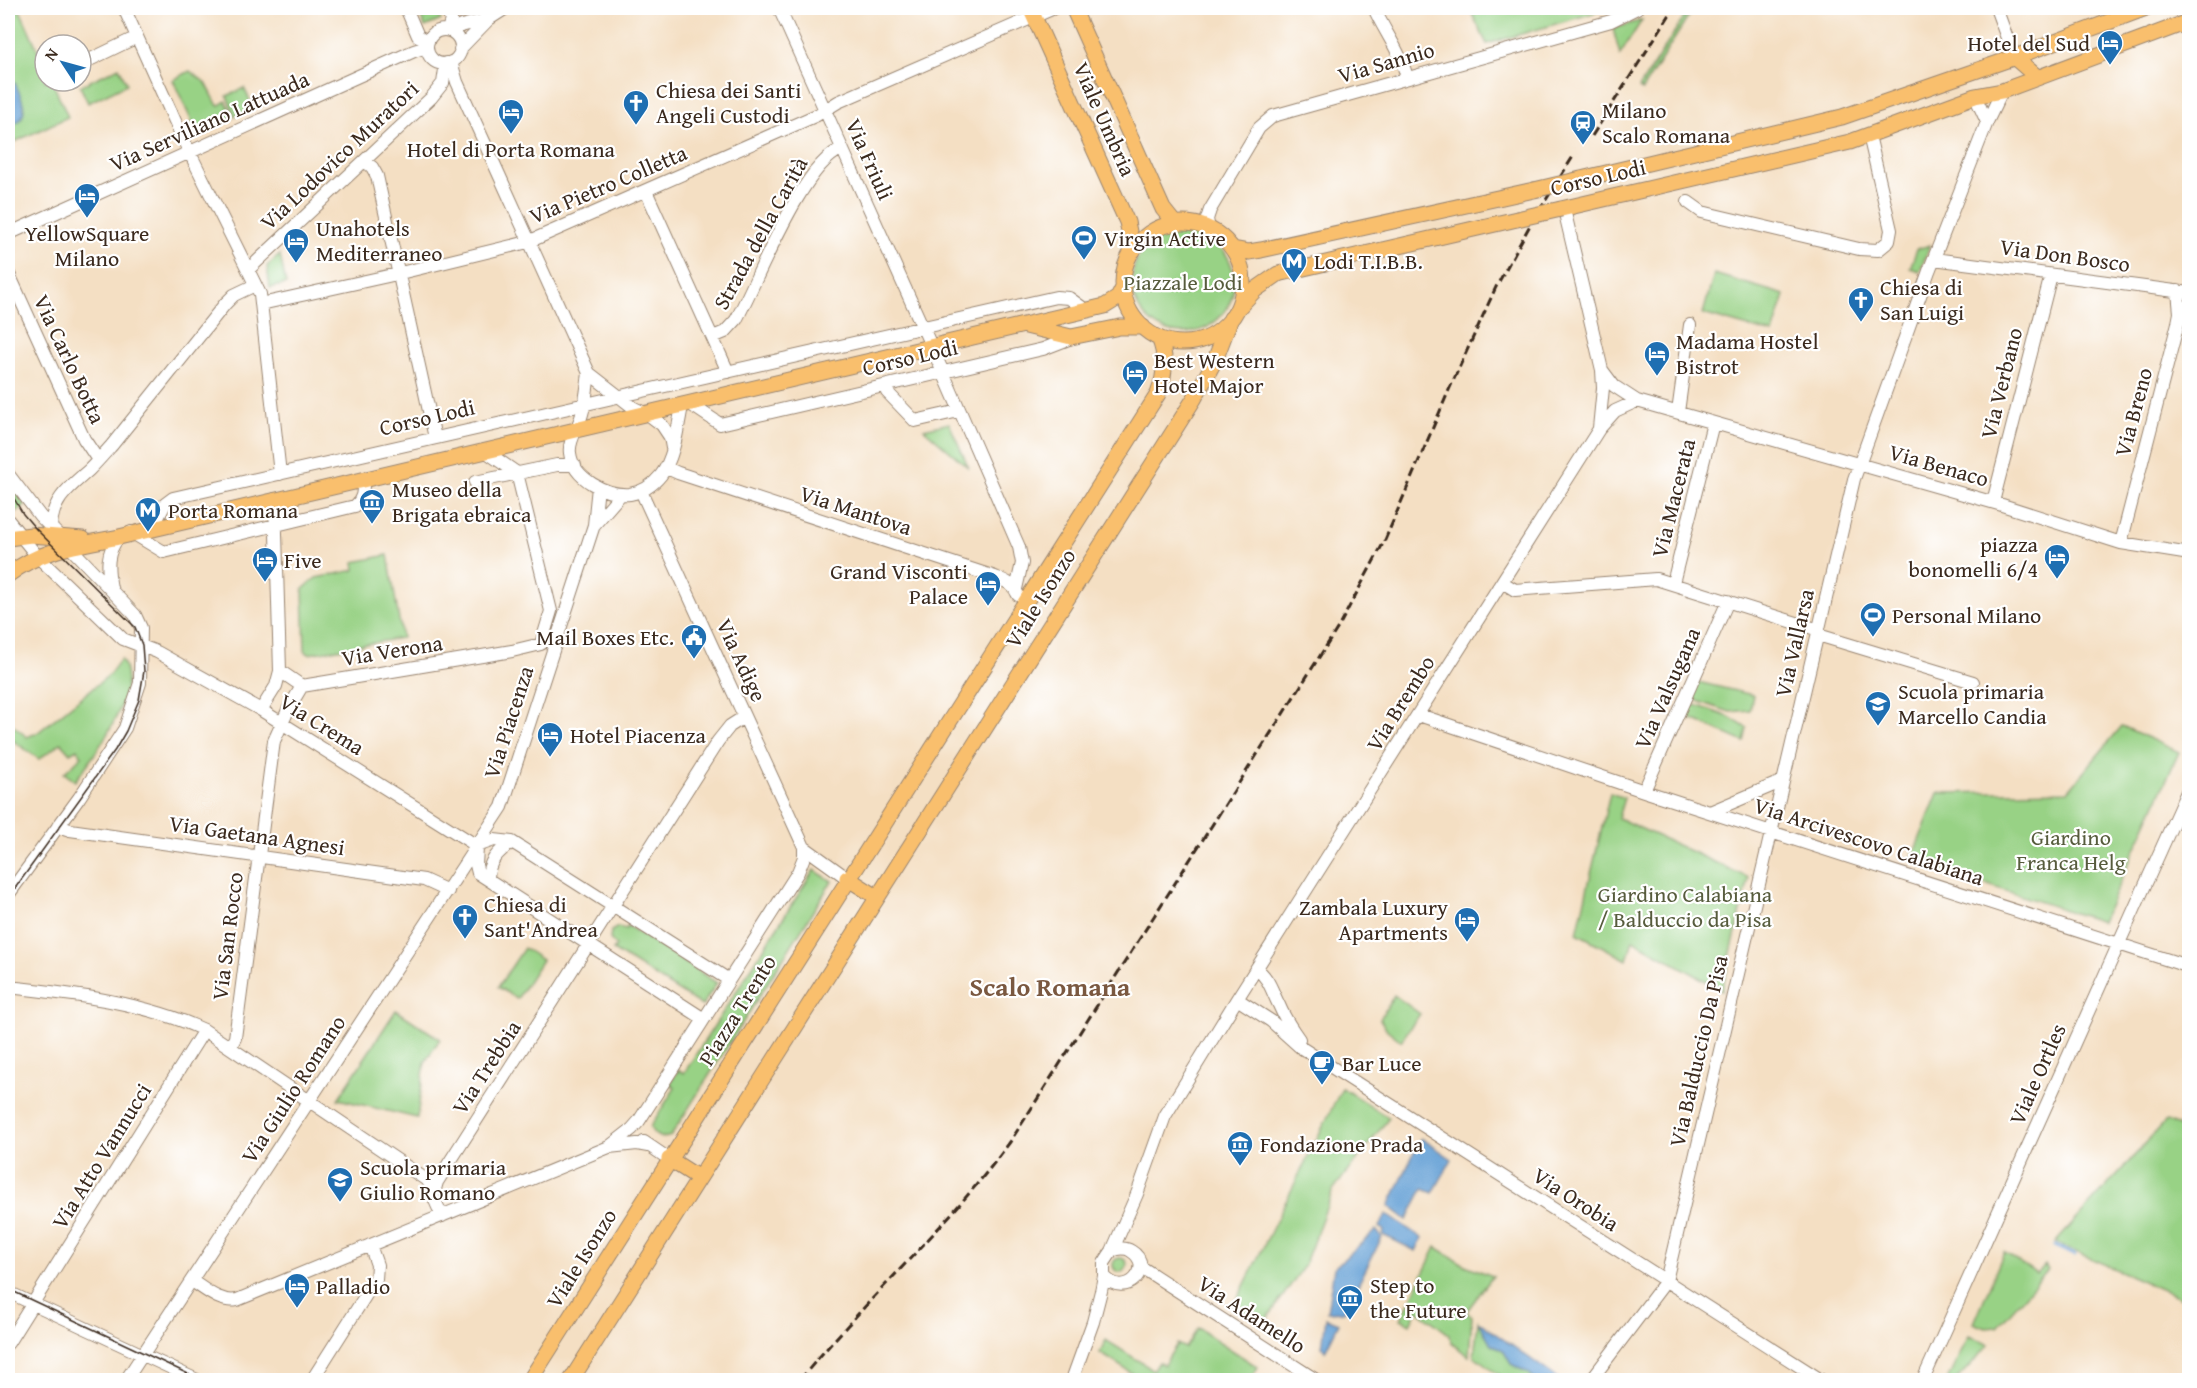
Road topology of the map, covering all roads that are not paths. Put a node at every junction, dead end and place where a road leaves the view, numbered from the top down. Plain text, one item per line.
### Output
1 (124, 8) edge
2 (406, 8) edge
3 (446, 8) edge
4 (506, 8) edge
5 (779, 8) edge
6 (1054, 8) edge
7 (1073, 8) edge
8 (1374, 8) edge
9 (1637, 8) edge
10 (1996, 8) edge
11 (2146, 8) edge
12 (1032, 12) edge
13 (489, 19) junction
14 (2190, 21) edge
15 (449, 31) junction
16 (137, 37) junction
17 (428, 44) junction
18 (460, 49) junction
19 (2014, 57) junction
20 (93, 58) edge
21 (448, 63) junction
22 (2037, 77) junction
23 (1407, 78) junction
24 (1956, 78) junction
25 (2002, 91) junction
26 (1975, 96) junction
27 (826, 109) junction
28 (1987, 122) junction
29 (1869, 135) junction
30 (842, 148) junction
31 (190, 153) junction
32 (364, 161) junction
33 (646, 191) junction
34 (1688, 202) dead end
35 (1563, 209) junction
36 (1175, 224) junction
37 (1209, 229) junction
38 (8, 234) edge
39 (528, 242) junction
40 (1138, 245) junction
41 (1233, 249) junction
42 (1934, 259) junction
43 (248, 270) junction
44 (8, 272) edge
45 (398, 274) junction
46 (2051, 275) junction
47 (1124, 286) junction
48 (2184, 292) edge
49 (259, 294) junction
50 (1087, 311) junction
51 (1235, 313) junction
52 (1024, 325) junction
53 (1690, 325) dead end
54 (922, 327) junction
55 (1143, 327) junction
56 (713, 337) junction
57 (1074, 337) junction
58 (1159, 338) junction
59 (931, 347) junction
60 (1602, 370) junction
61 (728, 372) junction
62 (943, 372) junction
63 (589, 373) junction
64 (885, 386) junction
65 (618, 396) junction
66 (1637, 401) junction
67 (585, 404) junction
68 (686, 405) junction
69 (959, 411) junction
70 (1678, 412) junction
71 (646, 414) junction
72 (1713, 423) junction
73 (1599, 429) junction
74 (576, 430) junction
75 (435, 438) junction
76 (672, 448) junction
77 (485, 451) junction
78 (98, 460) junction
79 (1859, 464) junction
80 (574, 465) junction
81 (667, 468) junction
82 (517, 473) junction
83 (8, 474) edge
84 (280, 474) junction
85 (363, 479) junction
86 (476, 482) dead end
87 (598, 487) junction
88 (641, 491) junction
89 (621, 494) junction
90 (275, 499) junction
91 (1993, 502) junction
92 (8, 520) edge
93 (594, 525) junction
94 (276, 526) junction
95 (153, 527) junction
96 (125, 535) junction
97 (13, 537) edge
98 (60, 537) junction
99 (2121, 543) junction
100 (2190, 554) edge
101 (37, 556) junction
102 (8, 574) edge
103 (1502, 582) junction
104 (1673, 583) junction
105 (111, 589) junction
106 (1016, 590) junction
107 (547, 599) junction
108 (1728, 601) junction
109 (1022, 604) junction
110 (567, 606) junction
111 (1818, 633) junction
112 (140, 644) junction
113 (531, 648) joint
114 (279, 671) junction
115 (1973, 682) dead end
116 (302, 686) junction
117 (261, 710) junction
118 (1419, 715) junction
119 (744, 717) junction
120 (281, 723) junction
121 (1783, 781) junction
122 (2190, 785) edge
123 (1644, 791) junction
124 (1710, 812) junction
125 (58, 826) junction
126 (1771, 832) junction
127 (512, 842) junction
128 (477, 846) junction
129 (804, 847) junction
130 (259, 856) junction
131 (833, 869) junction
132 (798, 872) junction
133 (488, 879) junction
134 (847, 879) junction
135 (448, 891) junction
136 (8, 895) edge
137 (877, 897) junction
138 (613, 907) junction
139 (590, 944) junction
140 (2118, 944) junction
141 (2190, 967) edge
142 (1256, 969) junction
143 (729, 980) junction
144 (8, 987) edge
145 (1237, 999) junction
146 (1279, 1006) junction
147 (1261, 1015) junction
148 (704, 1019) junction
149 (204, 1030) junction
150 (230, 1047) junction
151 (1309, 1052) junction
152 (310, 1102) junction
153 (639, 1121) junction
154 (648, 1146) junction
155 (609, 1147) junction
156 (669, 1159) junction
157 (699, 1178) junction
158 (434, 1191) junction
159 (1137, 1194) junction
160 (442, 1216) junction
161 (370, 1245) junction
162 (1128, 1249) junction
163 (1112, 1251) junction
164 (1138, 1272) junction
165 (1104, 1276) junction
166 (192, 1281) junction
167 (1666, 1281) junction
168 (1115, 1285) junction
169 (8, 1292) edge
170 (33, 1304) junction
171 (1093, 1322) junction
172 (8, 1343) edge
173 (142, 1355) junction
174 (126, 1380) edge
175 (197, 1380) edge
176 (312, 1380) edge
177 (530, 1380) edge
178 (571, 1380) edge
179 (1072, 1380) edge
180 (1316, 1380) edge
181 (1591, 1380) edge
182 (1821, 1380) edge
183 (1923, 1380) edge

1 - 16 street
2 - 17 street
3 - 15 street
4 - 13 street
5 - 27 street, Via Friuli
6 - 12 street, Via Pietro Colletta
7 - 36 main road, Viale Umbria
8 - 23 street
9 - 23 street, Via Sannio
10 - 19 street
11 - 19 main road, Corso Lodi
12 - 27 street, Via Pietro Colletta
12 - 40 main road, Viale Umbria
13 - 15 street
13 - 18 street
14 - 22 main road, Corso Lodi
15 - 17 street
15 - 18 street
16 - 20 street
16 - 31 street
17 - 21 street
17 - 31 street, Via Serviliano Lattuada
18 - 21 street
19 - 22 main road
19 - 24 main road, Corso Lodi
21 - 32 street, Via Lodovico Muratori
21 - 39 street
22 - 25 main road, Corso Lodi
23 - 37 street, Via Sannio
24 - 26 main road
24 - 41 main road, Corso Lodi, bridge
25 - 26 main road, Corso Lodi
25 - 28 street, Via Vallarsa
26 - 28 street
26 - 29 main road, Corso Lodi
27 - 30 street, Via Friuli
27 - 33 street, Via Pietro Colletta
28 - 42 street, Via Vallarsa
29 - 34 street
29 - 35 main road, Corso Lodi
30 - 54 street, Via Friuli
30 - 56 street, Strada della Carità
31 - 38 street, Via Serviliano Lattuada
31 - 43 street
32 - 43 street, Via Lodovico Muratori
32 - 45 street
33 - 39 street, Via Pietro Colletta
33 - 56 street
35 - 51 main road, Corso Lodi, bridge
35 - 60 street, Via Brembo
36 - 37 main road
36 - 40 main road
37 - 41 main road
39 - 45 street, Via Pietro Colletta
39 - 63 street
40 - 47 main road
41 - 51 main road
42 - 46 street, Via Don Bosco
42 - 79 street, Via Vallarsa
43 - 49 street
44 - 78 street, Via Carlo Botta
45 - 49 street, Via Pietro Colletta
45 - 75 street
46 - 48 street, Via Don Bosco
46 - 91 street, Via Verbano
47 - 50 main road, Corso Lodi
47 - 55 main road
48 - 99 street, Via Breno
49 - 78 street
49 - 84 street
50 - 52 main road, Corso Lodi
50 - 54 street, Corso Lodi
51 - 58 main road
51 - 137 main road, Viale Isonzo
52 - 57 main road, Corso Lodi
52 - 59 main road, Corso Lodi
53 - 70 street
54 - 59 street, Via Friuli
54 - 61 street, Corso Lodi
55 - 57 main road, Corso Lodi
55 - 58 main road
56 - 61 street
57 - 62 street, Corso Lodi
58 - 109 main road, Viale Isonzo
59 - 62 street, Via Friuli
59 - 68 main road, Corso Lodi
60 - 66 street, Via Benaco
60 - 73 street, Via Brembo
61 - 65 street, Corso Lodi
62 - 64 street, Corso Lodi
62 - 69 street, Via Friuli
63 - 65 street
63 - 67 street
64 - 68 street, Corso Lodi
64 - 69 street
65 - 67 street, Corso Lodi
65 - 71 street
66 - 70 street, Via Benaco
66 - 73 street, Via Brembo
67 - 74 street
67 - 75 street, Corso Lodi
68 - 71 main road, Corso Lodi
68 - 76 street
69 - 106 street, Via Friuli
70 - 72 street, Via Benaco
71 - 74 main road, Corso Lodi
71 - 76 street
72 - 79 street, Via Benaco
72 - 104 street, Via Macerata
73 - 103 street, Via Brembo
74 - 77 main road, Corso Lodi
74 - 80 street
75 - 84 street, Corso Lodi
76 - 81 street
77 - 82 street, Corso Lodi
77 - 85 main road, Corso Lodi
78 - 98 street
79 - 91 street, Via Benaco
79 - 111 street, Via Vallarsa
80 - 82 street
80 - 87 street
81 - 88 street
81 - 106 street, Via Mantova
82 - 86 street
82 - 107 street
83 - 98 street
84 - 95 street, Corso Lodi
85 - 90 main road, Corso Lodi
85 - 94 street
87 - 89 street
87 - 93 street, Via Piacenza
88 - 89 street
88 - 119 street, Via Adige
89 - 93 street, Via Piacenza
90 - 94 street
90 - 95 main road, Corso Lodi
91 - 99 street, Via Benaco
92 - 97 street, Via Crema
93 - 110 street, Via Piacenza
94 - 96 street
94 - 114 street
95 - 96 main road, Corso Lodi
96 - 98 main road, Corso Lodi
96 - 105 street
97 - 98 main road, Corso Lodi
97 - 101 street, Via Crema
98 - 101 main road
98 - 105 street
99 - 100 street, Via Benaco
101 - 102 main road
101 - 112 street, Via Crema
103 - 104 street
103 - 118 street, Via Brembo
104 - 108 street
105 - 112 street
106 - 109 street
107 - 110 street
107 - 113 street, Via Piacenza
108 - 111 street
108 - 123 street, Via Valsugana
109 - 134 main road, Viale Isonzo
110 - 128 street, Via Piacenza
111 - 115 street
111 - 121 street, Via Vallarsa
112 - 117 street, Via Crema
112 - 125 street
113 - 116 street, Via Verona
114 - 116 street
114 - 117 street
116 - 120 street
117 - 120 street, Via Crema
118 - 123 street, Via Arcivescovo Calabiana
118 - 142 street, Via Brembo
119 - 129 street, Via Adige
119 - 138 street
120 - 128 street, Via Crema
120 - 130 street, Via San Rocco
121 - 124 street, Via Arcivescovo Calabiana
121 - 126 street, Via Vallarsa
122 - 140 street, Viale Ortles
123 - 124 street, Via Arcivescovo Calabiana
124 - 126 street, Via Arcivescovo Calabiana
125 - 130 street, Via Gaetana Agnesi
125 - 136 street
126 - 140 street, Via Arcivescovo Calabiana
126 - 167 street, Via Balduccio Da Pisa
127 - 128 street
127 - 133 street
127 - 138 street
128 - 133 street
128 - 135 street, Via Giulio Romano
129 - 131 street
129 - 132 street, Piazza Trento
130 - 135 street, Via Gaetana Agnesi
130 - 150 street, Via San Rocco
131 - 132 street
131 - 134 street
132 - 143 street, Piazza Trento
133 - 139 street
134 - 137 main road
134 - 156 main road, Piazza Trento
135 - 152 street, Via Giulio Romano
137 - 157 main road
138 - 139 street
138 - 143 street
139 - 148 street
139 - 158 street, Via Trebbia
140 - 141 street, Via Arcivescovo Calabiana
140 - 183 street, Viale Ortles
142 - 145 street, Via Brembo
142 - 146 street
143 - 148 street, Piazza Trento
144 - 149 street
145 - 147 street, Via Orobia
145 - 159 street, Via Brembo
146 - 147 street
146 - 151 street
147 - 151 street, Via Orobia
148 - 153 street, Piazza Trento
149 - 150 street
149 - 170 street, Via Atto Vannucci
150 - 152 street
151 - 167 street, Via Orobia
152 - 158 street
152 - 166 street, Via Giulio Romano
153 - 154 street
153 - 155 street, Piazza Trento
154 - 155 street
154 - 156 street
155 - 160 street
156 - 157 main road
156 - 177 main road, Viale Isonzo
157 - 178 main road
158 - 160 street
159 - 162 street
159 - 163 street
160 - 161 street
161 - 166 street
161 - 176 street
162 - 163 street
162 - 164 street
163 - 165 street
164 - 168 street
164 - 180 street, Via Adamello
165 - 168 street
165 - 171 street
166 - 173 street, Via Giulio Romano
167 - 181 street
167 - 182 street, Via Orobia
168 - 171 street
169 - 170 street
170 - 172 street, Via Atto Vannucci
170 - 173 street
171 - 179 street
173 - 174 street, Via Giulio Romano
173 - 175 street

